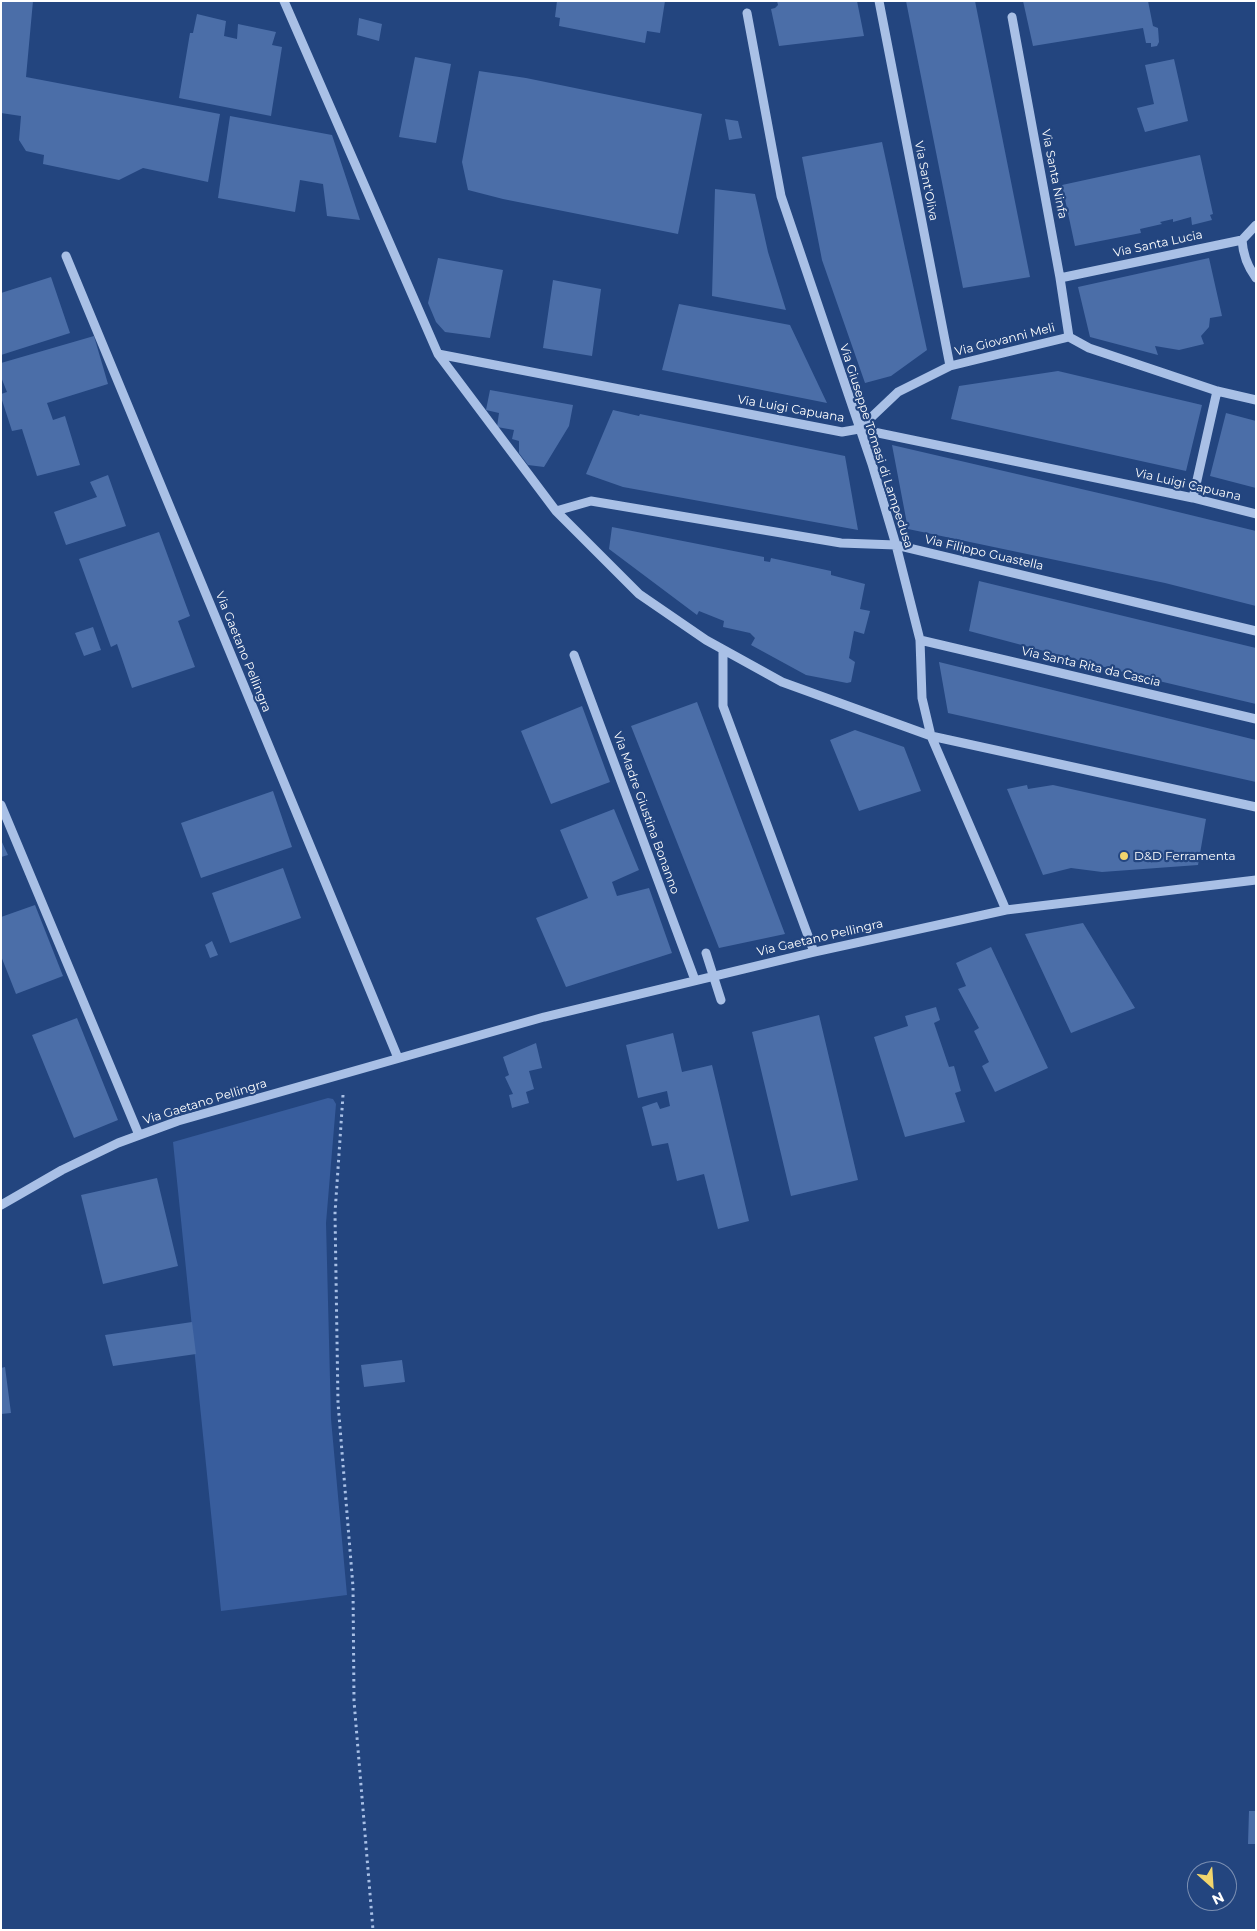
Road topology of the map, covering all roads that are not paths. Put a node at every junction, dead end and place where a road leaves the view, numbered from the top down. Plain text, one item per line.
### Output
1 (284, 1) edge
2 (879, 1) edge
3 (747, 12) dead end
4 (1012, 17) dead end
5 (1256, 225) edge
6 (1242, 240) junction
7 (66, 256) dead end
8 (1060, 278) junction
9 (1256, 278) edge
10 (1069, 337) junction
11 (438, 354) junction
12 (950, 366) junction
13 (1217, 391) junction
14 (1256, 400) edge
15 (859, 429) junction
16 (1193, 498) junction
17 (556, 511) junction
18 (1256, 514) edge
19 (896, 545) junction
20 (1256, 631) edge
21 (920, 640) junction
22 (723, 650) junction
23 (574, 654) dead end
24 (1256, 719) edge
25 (931, 736) junction
26 (1, 805) edge
27 (1256, 807) edge
28 (1256, 880) edge
29 (1006, 910) junction
30 (814, 952) junction
31 (706, 953) dead end
32 (714, 975) junction
33 (695, 980) junction
34 (720, 1000) dead end
35 (398, 1058) junction
36 (139, 1135) junction
37 (1, 1205) edge

1 - 11 street
2 - 12 street, Via Sant'Oliva
3 - 15 street, Via Giuseppe Tomasi di Lampedusa
4 - 8 street, Via Santa Ninfa
5 - 6 street
6 - 8 street, Via Santa Lucia
6 - 9 street
7 - 35 street, Via Gaetano Pellingra
8 - 10 street, Via Santa Ninfa
10 - 12 street, Via Giovanni Meli
10 - 13 street, Via Giovanni Meli
11 - 15 street, Via Luigi Capuana
11 - 17 street
12 - 15 street, Via Giovanni Meli
13 - 14 street, Via Giovanni Meli
13 - 16 street
15 - 16 street, Via Luigi Capuana
15 - 19 street, Via Giuseppe Tomasi di Lampedusa
16 - 18 street, Via Luigi Capuana
17 - 19 street, Via Filippo Guastella
17 - 22 street
19 - 20 street, Via Filippo Guastella
19 - 21 street, Via Giuseppe Tomasi di Lampedusa
21 - 24 street, Via Santa Rita da Cascia
21 - 25 street, Via Giuseppe Tomasi di Lampedusa
22 - 25 street
22 - 30 street
23 - 33 street, Via Madre Giustina Bonanno
25 - 27 street
25 - 29 street, Via Giuseppe Tomasi di Lampedusa
26 - 36 street
28 - 29 street, Via Gaetano Pellingra
29 - 30 street, Via Gaetano Pellingra
30 - 32 street, Via Gaetano Pellingra
31 - 32 street
32 - 33 street, Via Gaetano Pellingra
32 - 34 street
33 - 35 street, Via Gaetano Pellingra
35 - 36 street, Via Gaetano Pellingra
36 - 37 street, Via Gaetano Pellingra

